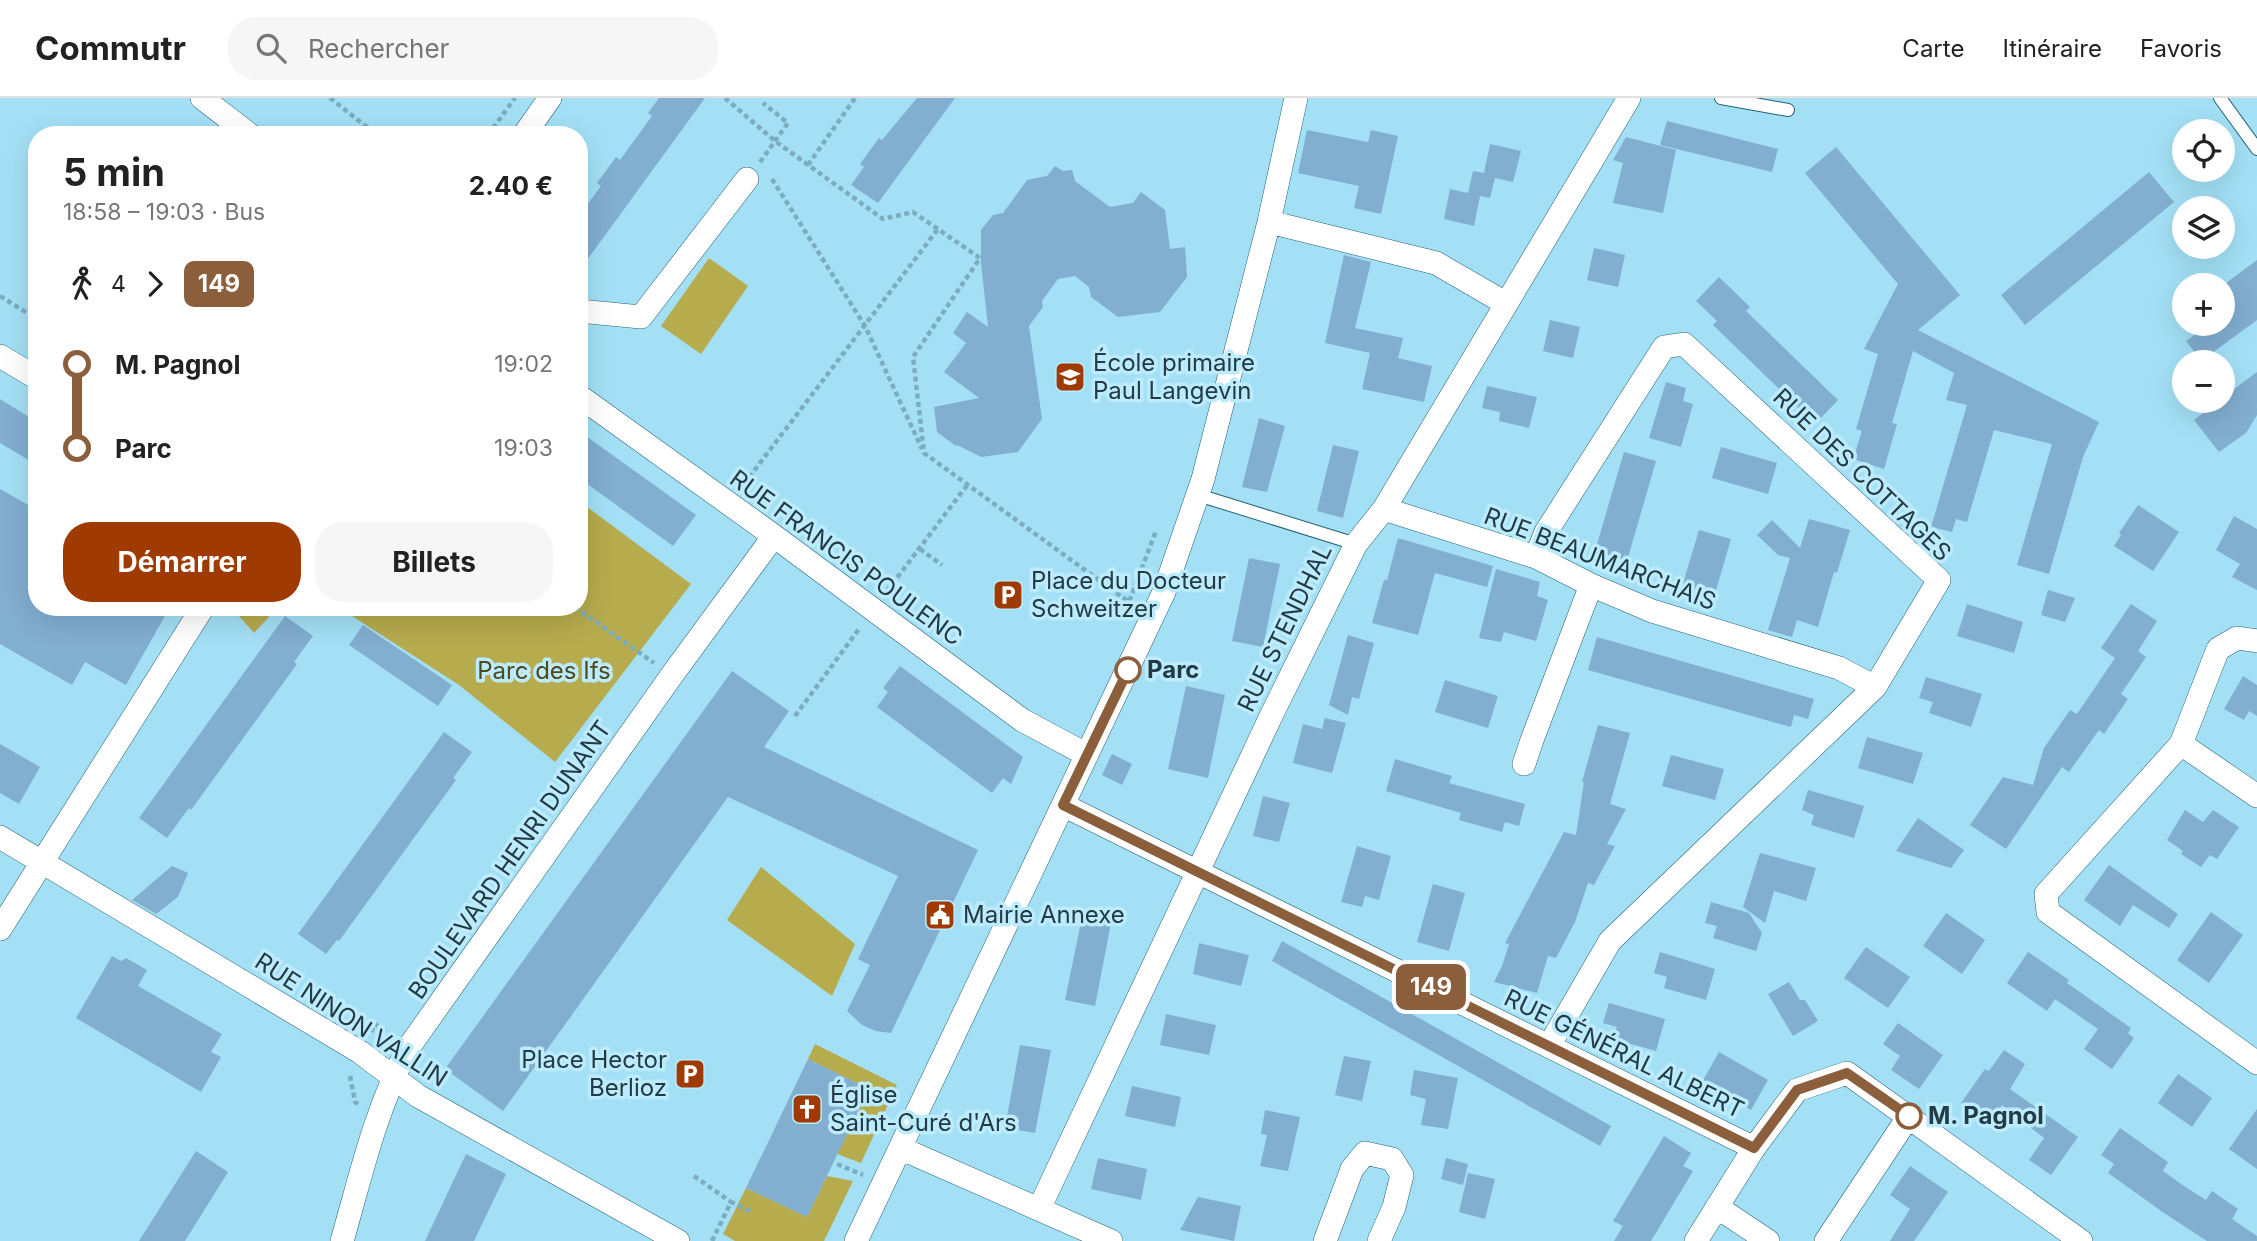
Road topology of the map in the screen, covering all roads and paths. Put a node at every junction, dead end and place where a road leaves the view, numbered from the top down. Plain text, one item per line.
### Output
1 (202, 98) edge
2 (330, 98) edge
3 (514, 98) edge
4 (551, 98) edge
5 (725, 98) edge
6 (855, 98) edge
7 (1296, 98) edge
8 (1629, 98) edge
9 (1721, 98) edge
10 (2220, 98) edge
11 (764, 103) dead end
12 (1788, 110) dead end
13 (238, 126) edge
14 (366, 126) edge
15 (494, 126) edge
16 (531, 126) edge
17 (775, 141) junction
18 (2257, 149) edge
19 (761, 161) dead end
20 (808, 165) junction
21 (747, 179) dead end
22 (1269, 222) junction
23 (938, 229) junction
24 (0, 296) edge
25 (1505, 303) junction
26 (588, 312) edge
27 (28, 313) edge
28 (865, 326) junction
29 (0, 356) edge
30 (28, 373) edge
31 (588, 402) edge
32 (924, 453) junction
33 (1198, 495) junction
34 (729, 504) junction
35 (1384, 509) junction
36 (1158, 526) dead end
37 (774, 536) junction
38 (1356, 544) junction
39 (920, 549) dead end
40 (1536, 557) junction
41 (942, 565) dead end
42 (1591, 585) junction
43 (197, 616) edge
44 (588, 616) edge
45 (2257, 641) edge
46 (672, 675) junction
47 (1875, 687) junction
48 (2181, 744) junction
49 (1087, 755) junction
50 (1524, 764) dead end
51 (2257, 796) edge
52 (1063, 805) junction
53 (0, 837) edge
54 (43, 862) junction
55 (1198, 871) junction
56 (0, 929) edge
57 (1549, 1046) junction
58 (2257, 1063) edge
59 (393, 1077) junction
60 (1909, 1116) junction
61 (900, 1148) junction
62 (1754, 1148) junction
63 (694, 1176) dead end
64 (731, 1202) junction
65 (1717, 1207) junction
66 (1039, 1209) junction
67 (752, 1212) dead end
68 (342, 1241) edge
69 (677, 1241) edge
70 (712, 1241) edge
71 (856, 1241) edge
72 (1111, 1241) edge
73 (1325, 1241) edge
74 (1378, 1241) edge
75 (1696, 1241) edge
76 (1768, 1241) edge
77 (1826, 1241) edge
78 (2081, 1241) edge

1 - 13 street
2 - 14 path
3 - 15 path
4 - 16 street
5 - 17 path
6 - 20 path
7 - 22 street
8 - 25 street, RUE STENDHAL
9 - 12 lane
10 - 18 lane
11 - 17 path
17 - 20 path
19 - 28 path
20 - 23 path
21 - 26 street
22 - 25 street
22 - 33 street
23 - 28 path
23 - 32 path
24 - 27 path
25 - 35 street, RUE STENDHAL
28 - 32 path
28 - 34 path
29 - 30 street
31 - 34 street, RUE FRANCIS POULENC
32 - 36 path
33 - 38 lane
33 - 49 street
34 - 37 street, RUE FRANCIS POULENC
35 - 38 street, RUE STENDHAL
35 - 40 street, RUE BEAUMARCHAIS
37 - 46 street, BOULEVARD HENRI DUNANT
37 - 49 street, RUE FRANCIS POULENC
38 - 55 street, RUE STENDHAL
39 - 41 path
40 - 42 street, RUE BEAUMARCHAIS
40 - 47 street, RUE DES COTTAGES
42 - 47 street, RUE BEAUMARCHAIS
42 - 50 street
43 - 54 street
44 - 46 path
45 - 48 street
46 - 59 street, BOULEVARD HENRI DUNANT
47 - 57 street, RUE DES COTTAGES
48 - 51 street
48 - 58 street
49 - 52 street
52 - 55 street, RUE GÉNÉRAL ALBERT
52 - 61 street
53 - 54 street, RUE NINON VALLIN
54 - 56 street
54 - 59 street, RUE NINON VALLIN
55 - 57 street, RUE GÉNÉRAL ALBERT
55 - 66 street, RUE STENDHAL
57 - 62 street, RUE GÉNÉRAL ALBERT
59 - 68 street, BOULEVARD HENRI DUNANT
59 - 69 street, RUE NINON VALLIN
60 - 62 street, RUE GÉNÉRAL ALBERT
60 - 77 street
60 - 78 street, RUE GÉNÉRAL ALBERT
61 - 66 street
61 - 71 street
62 - 65 street
63 - 64 path
64 - 67 path
64 - 70 path
65 - 75 street
65 - 76 street
66 - 72 street
73 - 74 street

